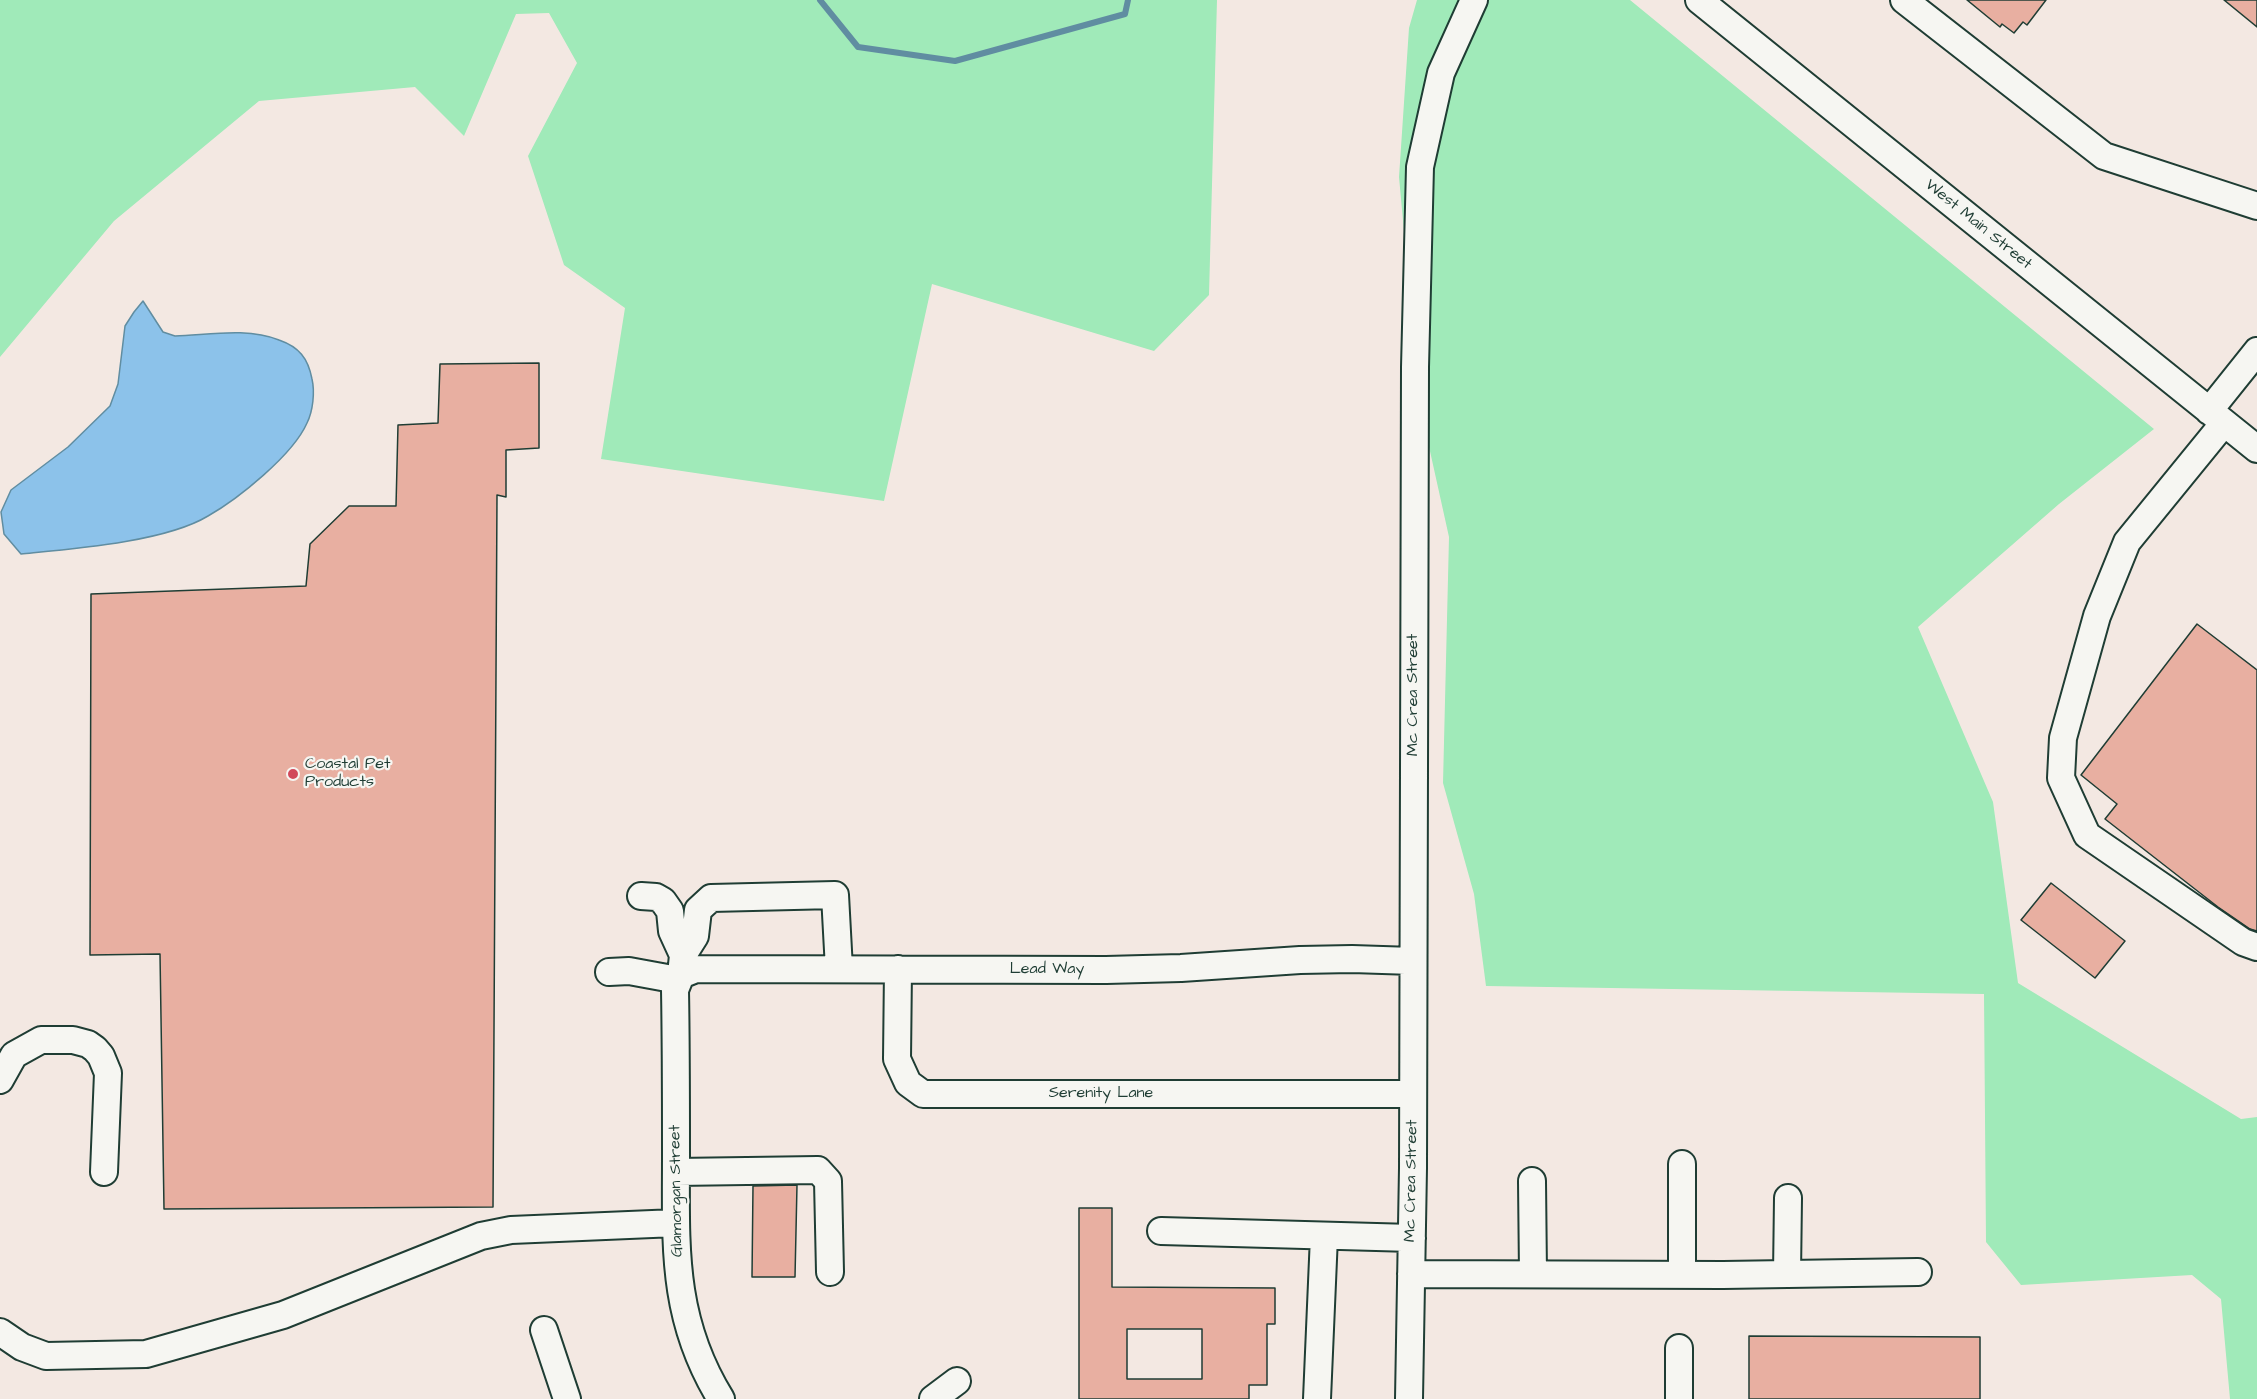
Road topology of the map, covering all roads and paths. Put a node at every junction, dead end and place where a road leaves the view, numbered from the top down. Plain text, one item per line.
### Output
1 (1474, 0) edge
2 (1699, 0) edge
3 (1904, 0) edge
4 (2257, 206) edge
5 (2257, 351) edge
6 (2217, 417) junction
7 (2257, 449) edge
8 (641, 896) dead end
9 (2257, 947) edge
10 (1413, 961) junction
11 (839, 969) junction
12 (898, 969) junction
13 (681, 970) junction
14 (609, 972) dead end
15 (0, 1080) edge
16 (1413, 1094) junction
17 (1682, 1164) dead end
18 (104, 1172) dead end
19 (676, 1172) junction
20 (1532, 1180) dead end
21 (1788, 1198) dead end
22 (676, 1223) junction
23 (1161, 1231) dead end
24 (1324, 1236) junction
25 (1412, 1238) junction
26 (830, 1272) dead end
27 (1918, 1272) dead end
28 (1411, 1274) junction
29 (1533, 1274) junction
30 (1786, 1274) junction
31 (1682, 1275) junction
32 (544, 1330) dead end
33 (0, 1332) edge
34 (1679, 1348) dead end
35 (957, 1381) dead end
36 (567, 1399) edge
37 (721, 1399) edge
38 (933, 1399) edge
39 (1317, 1399) edge
40 (1409, 1399) edge
41 (1678, 1399) edge

1 - 10 street, Mc Crea Street
2 - 6 street, West Main Street
3 - 4 street
5 - 6 street
6 - 7 street, West Main Street
6 - 9 street
8 - 13 street
10 - 12 street, Lead Way
10 - 16 street, Mc Crea Street
11 - 12 street, Lead Way
11 - 13 street, Lead Way
11 - 13 street
12 - 16 street, Serenity Lane
13 - 14 street
13 - 19 street, Glamorgan Street
15 - 18 street
16 - 25 street, Mc Crea Street
17 - 31 street
19 - 22 street, Glamorgan Street
19 - 26 street
20 - 29 street
21 - 30 street
22 - 33 street
22 - 37 street, Glamorgan Street
23 - 24 street
24 - 25 street
24 - 39 street
25 - 28 street, Mc Crea Street
27 - 30 street
28 - 29 street
28 - 40 street, Mc Crea Street
29 - 31 street
30 - 31 street
32 - 36 street
34 - 41 street
35 - 38 street

